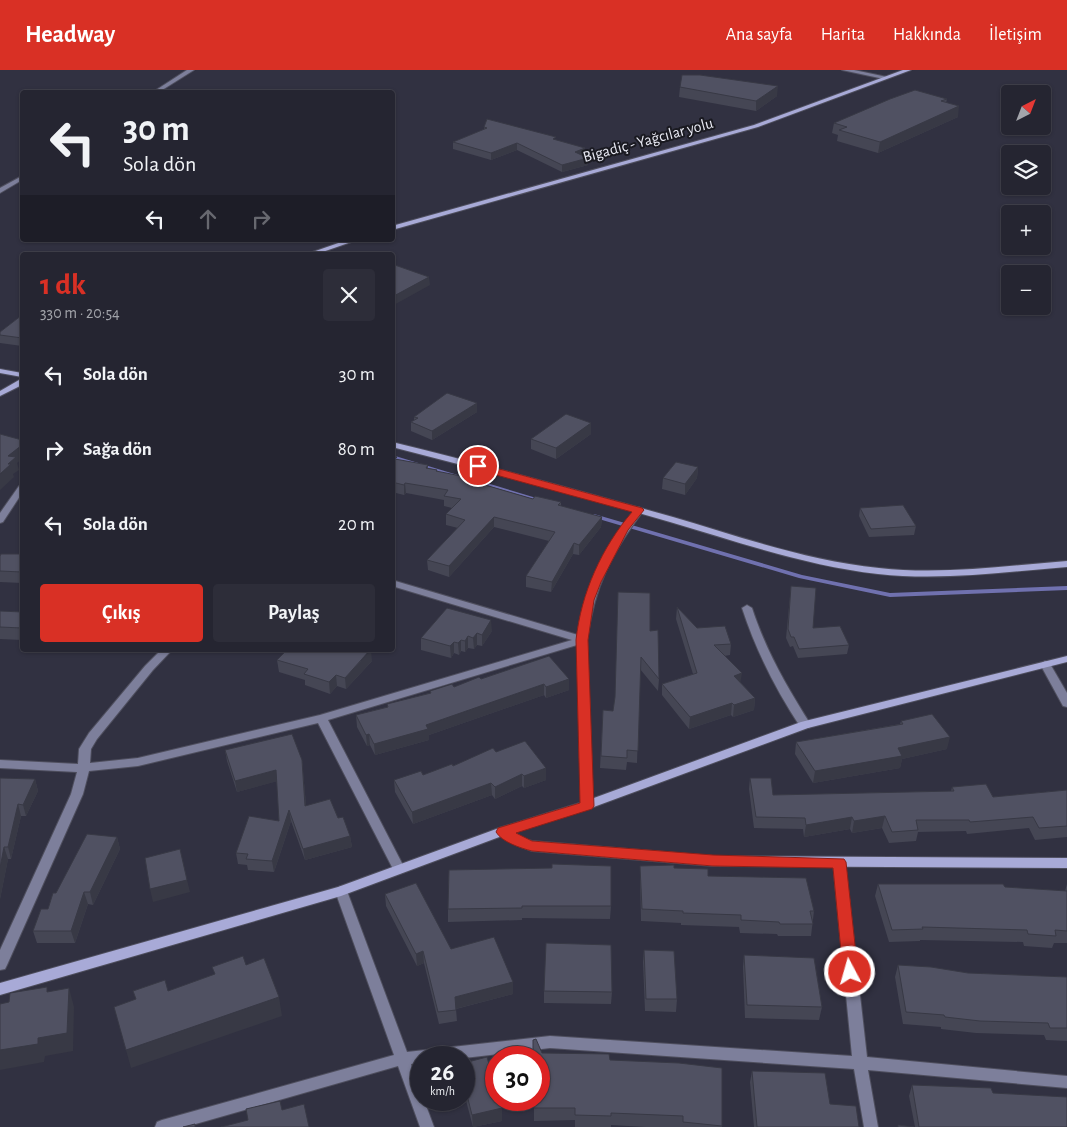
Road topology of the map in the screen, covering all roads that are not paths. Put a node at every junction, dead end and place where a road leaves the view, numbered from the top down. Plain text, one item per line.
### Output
1 (191, 70) edge
2 (845, 70) edge
3 (908, 70) edge
4 (884, 77) junction
5 (159, 90) edge
6 (20, 179) edge
7 (0, 191) edge
8 (395, 227) edge
9 (348, 242) edge
10 (316, 252) edge
11 (0, 371) edge
12 (20, 375) edge
13 (20, 383) edge
14 (0, 394) edge
15 (395, 445) edge
16 (20, 493) edge
17 (5, 503) edge
18 (636, 514) junction
19 (0, 520) edge
20 (1067, 564) edge
21 (395, 584) edge
22 (747, 608) dead end
23 (582, 640) junction
24 (165, 652) edge
25 (1067, 659) edge
26 (1045, 664) junction
27 (1067, 703) edge
28 (321, 718) junction
29 (805, 725) junction
30 (0, 764) edge
31 (84, 768) junction
32 (587, 806) junction
33 (503, 832) junction
34 (839, 862) junction
35 (1067, 864) edge
36 (399, 869) junction
37 (341, 891) junction
38 (0, 965) edge
39 (0, 989) edge
40 (402, 1059) junction
41 (860, 1063) junction
42 (1067, 1082) edge
43 (162, 1127) edge
44 (427, 1127) edge
45 (871, 1127) edge

1 - 5 street
2 - 4 street
3 - 4 street, Bigadiç - Yağcılar yolu
4 - 8 street, Bigadiç - Yağcılar yolu
6 - 7 street
9 - 10 street
11 - 12 street
13 - 14 street
15 - 18 street
16 - 17 street
17 - 19 street
18 - 20 street
18 - 23 street
21 - 23 street
22 - 29 street
23 - 28 street
23 - 32 street
24 - 31 street
25 - 26 street
26 - 27 street
26 - 29 street
28 - 31 street
28 - 36 street
29 - 32 street
30 - 31 street
31 - 38 street
32 - 33 street
33 - 34 street
33 - 36 street
34 - 35 street
34 - 41 street
36 - 37 street
37 - 39 street
37 - 40 street
40 - 41 street
40 - 43 street
40 - 44 street
41 - 42 street
41 - 45 street

